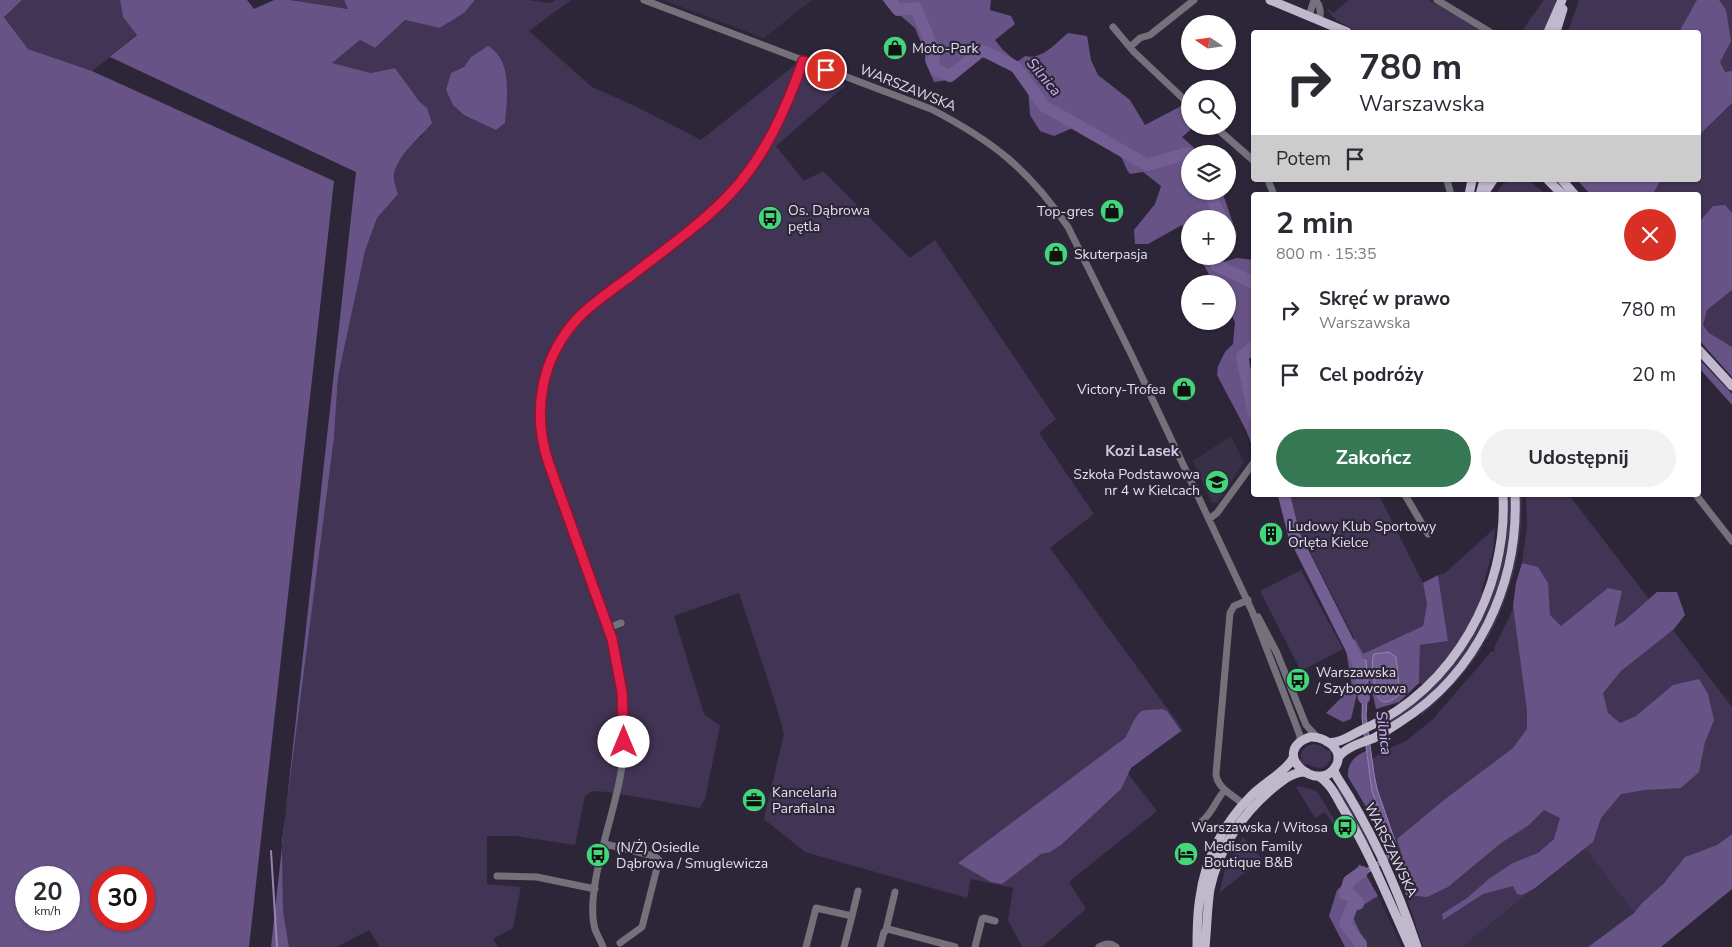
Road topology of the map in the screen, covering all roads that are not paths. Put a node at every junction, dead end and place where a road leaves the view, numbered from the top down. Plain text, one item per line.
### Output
1 (644, 0) edge
2 (1194, 0) edge
3 (1270, 0) edge
4 (1314, 0) edge
5 (1437, 0) edge
6 (1563, 0) edge
7 (1309, 16) junction
8 (1318, 20) junction
9 (1113, 27) dead end
10 (1336, 30) edge
11 (1487, 30) edge
12 (1549, 30) edge
13 (1556, 30) edge
14 (1130, 47) junction
15 (803, 61) junction
16 (1181, 96) edge
17 (1224, 135) edge
18 (1251, 158) edge
19 (1550, 182) edge
20 (1564, 182) edge
21 (1560, 192) edge
22 (1572, 192) edge
23 (1701, 352) edge
24 (1732, 386) edge
25 (1251, 466) edge
26 (1406, 497) edge
27 (1503, 497) edge
28 (1515, 497) edge
29 (1698, 497) edge
30 (1209, 519) junction
31 (1428, 534) dead end
32 (1732, 541) edge
33 (1248, 600) junction
34 (1252, 611) junction
35 (620, 623) dead end
36 (608, 628) junction
37 (1317, 737) junction
38 (1300, 742) junction
39 (1327, 742) junction
40 (1293, 758) junction
41 (1336, 763) junction
42 (1306, 772) junction
43 (1318, 776) junction
44 (1225, 790) junction
45 (1243, 804) junction
46 (1200, 823) dead end
47 (605, 844) junction
48 (497, 876) dead end
49 (595, 889) junction
50 (858, 891) dead end
51 (895, 892) dead end
52 (852, 916) junction
53 (995, 921) dead end
54 (886, 930) junction
55 (620, 943) dead end
56 (603, 947) edge
57 (806, 947) edge
58 (844, 947) edge
59 (880, 947) edge
60 (955, 947) edge
61 (975, 947) edge
62 (1099, 947) edge
63 (1116, 947) edge
64 (1196, 947) edge
65 (1205, 947) edge
66 (1410, 947) edge
67 (1417, 947) edge

1 - 15 street, WARSZAWSKA
2 - 14 street
3 - 7 main road
4 - 7 street
4 - 8 street
5 - 11 street
6 - 12 main road
6 - 13 main road
7 - 8 main road
8 - 10 main road
9 - 14 street
14 - 16 street
15 - 30 street, WARSZAWSKA
15 - 36 street
17 - 18 street
19 - 21 main road
20 - 22 main road
23 - 24 main road
25 - 30 street
26 - 31 street
27 - 39 main road
28 - 41 main road
29 - 32 street
30 - 33 street, WARSZAWSKA
33 - 34 street, WARSZAWSKA
33 - 44 street
34 - 37 street, WARSZAWSKA
34 - 38 street, WARSZAWSKA
35 - 36 street
36 - 47 street
37 - 38 main road
37 - 39 main road
38 - 40 main road
39 - 41 main road
40 - 42 main road
40 - 45 main road
41 - 43 main road
41 - 67 main road, WARSZAWSKA
42 - 43 main road
42 - 65 main road
43 - 66 main road, WARSZAWSKA
44 - 45 street
44 - 46 street
45 - 64 main road
47 - 49 street
47 - 55 street
48 - 49 street
49 - 56 street
50 - 52 street
51 - 54 street
52 - 57 street
52 - 58 street
53 - 61 street
54 - 59 street
54 - 60 street
62 - 63 street

